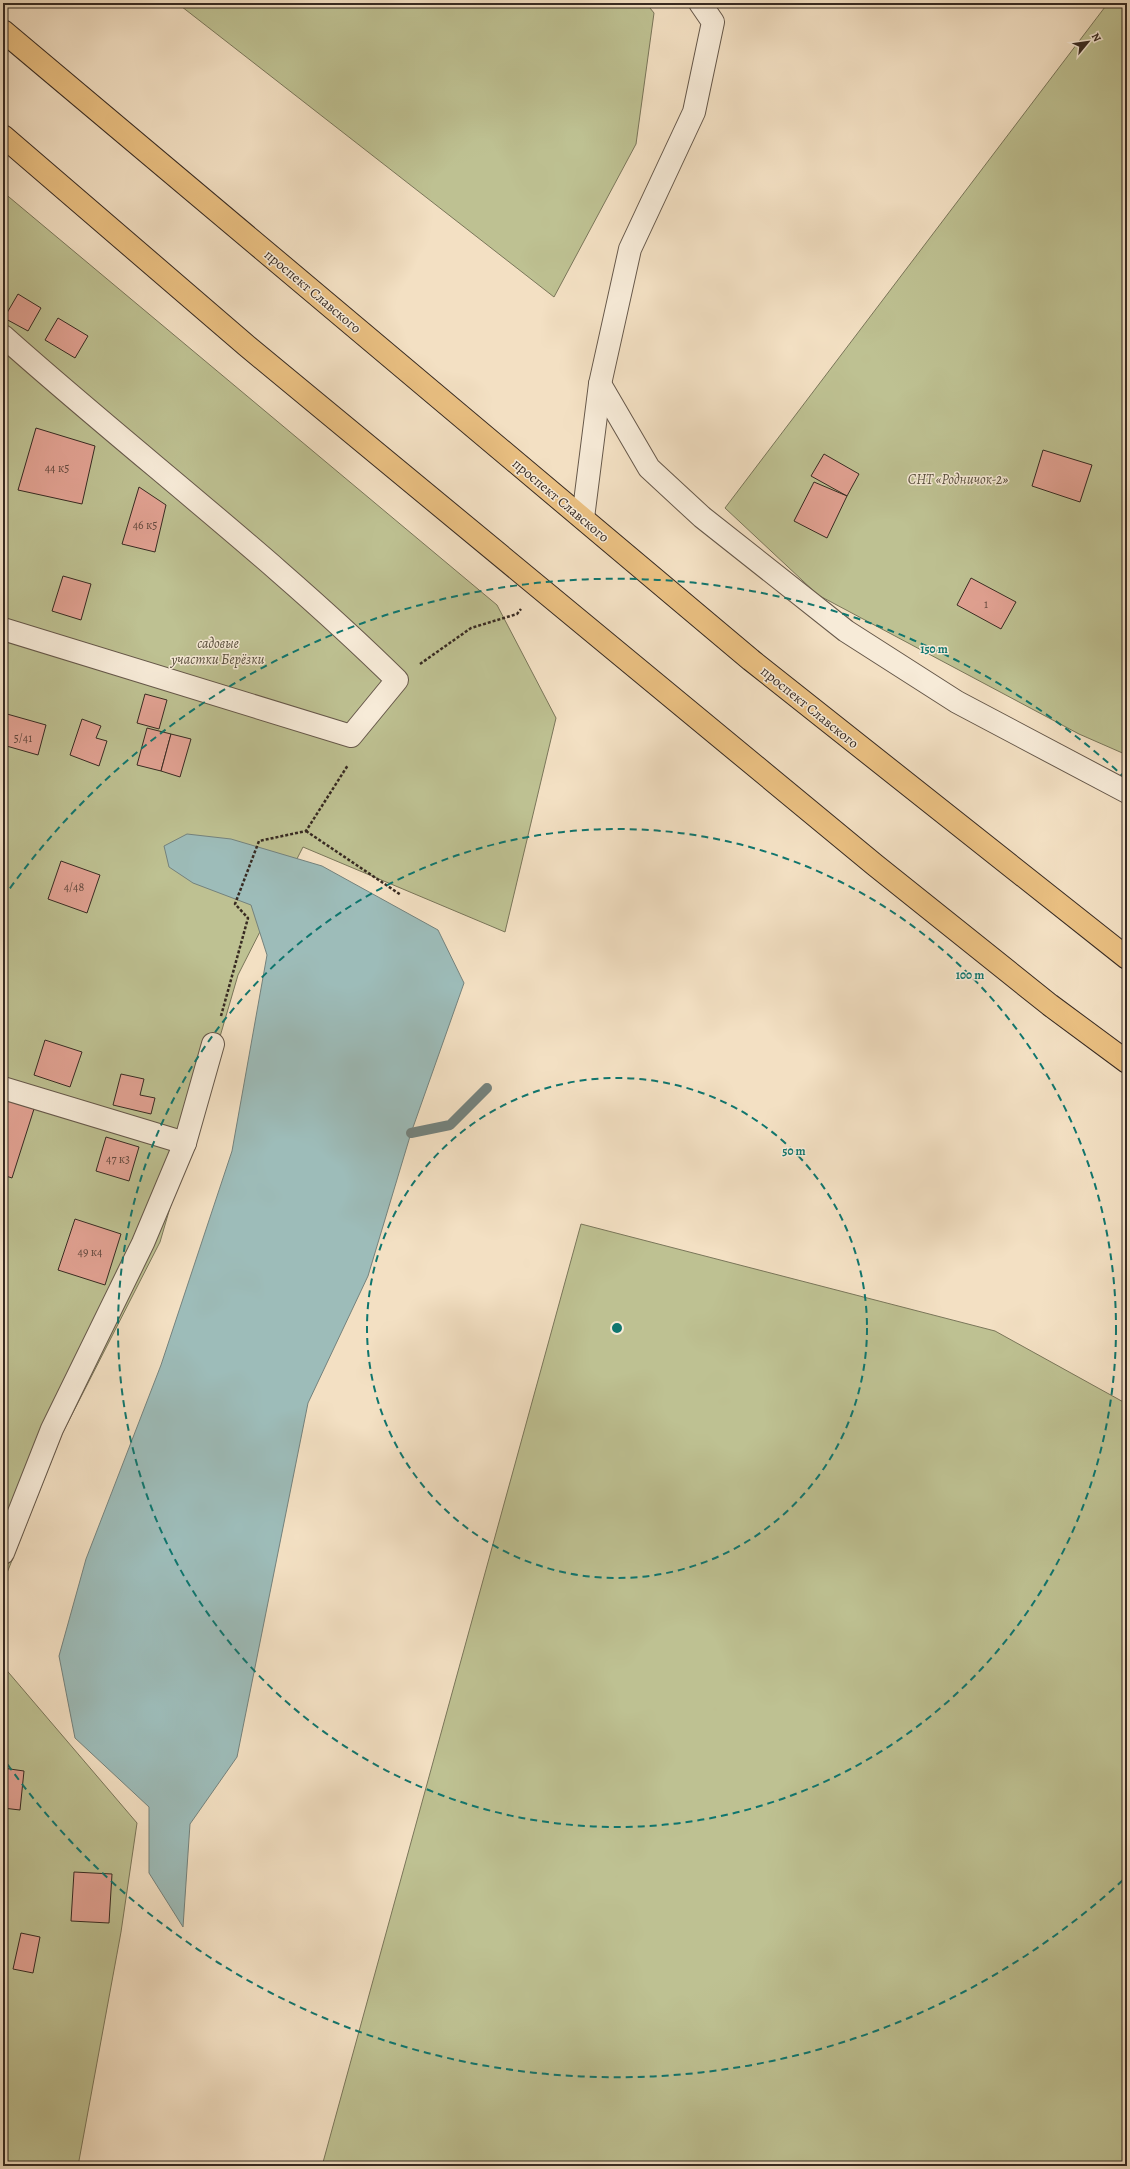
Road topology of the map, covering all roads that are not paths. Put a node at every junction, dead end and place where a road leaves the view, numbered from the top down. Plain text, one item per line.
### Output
1 (700, 3) edge
2 (3, 31) edge
3 (3, 136) edge
4 (3, 336) edge
5 (600, 384) junction
6 (583, 518) junction
7 (3, 629) edge
8 (1127, 792) edge
9 (1127, 958) edge
10 (213, 1044) road end
11 (1127, 1062) edge
12 (3, 1088) edge
13 (185, 1144) junction
14 (8, 1529) edge
15 (3, 1553) edge

1 - 5 street
2 - 6 main road, проспект Славского
3 - 11 main road
4 - 7 street
5 - 6 street
5 - 8 street
6 - 9 main road, проспект Славского
10 - 13 street
12 - 13 street
13 - 14 street
14 - 15 street

